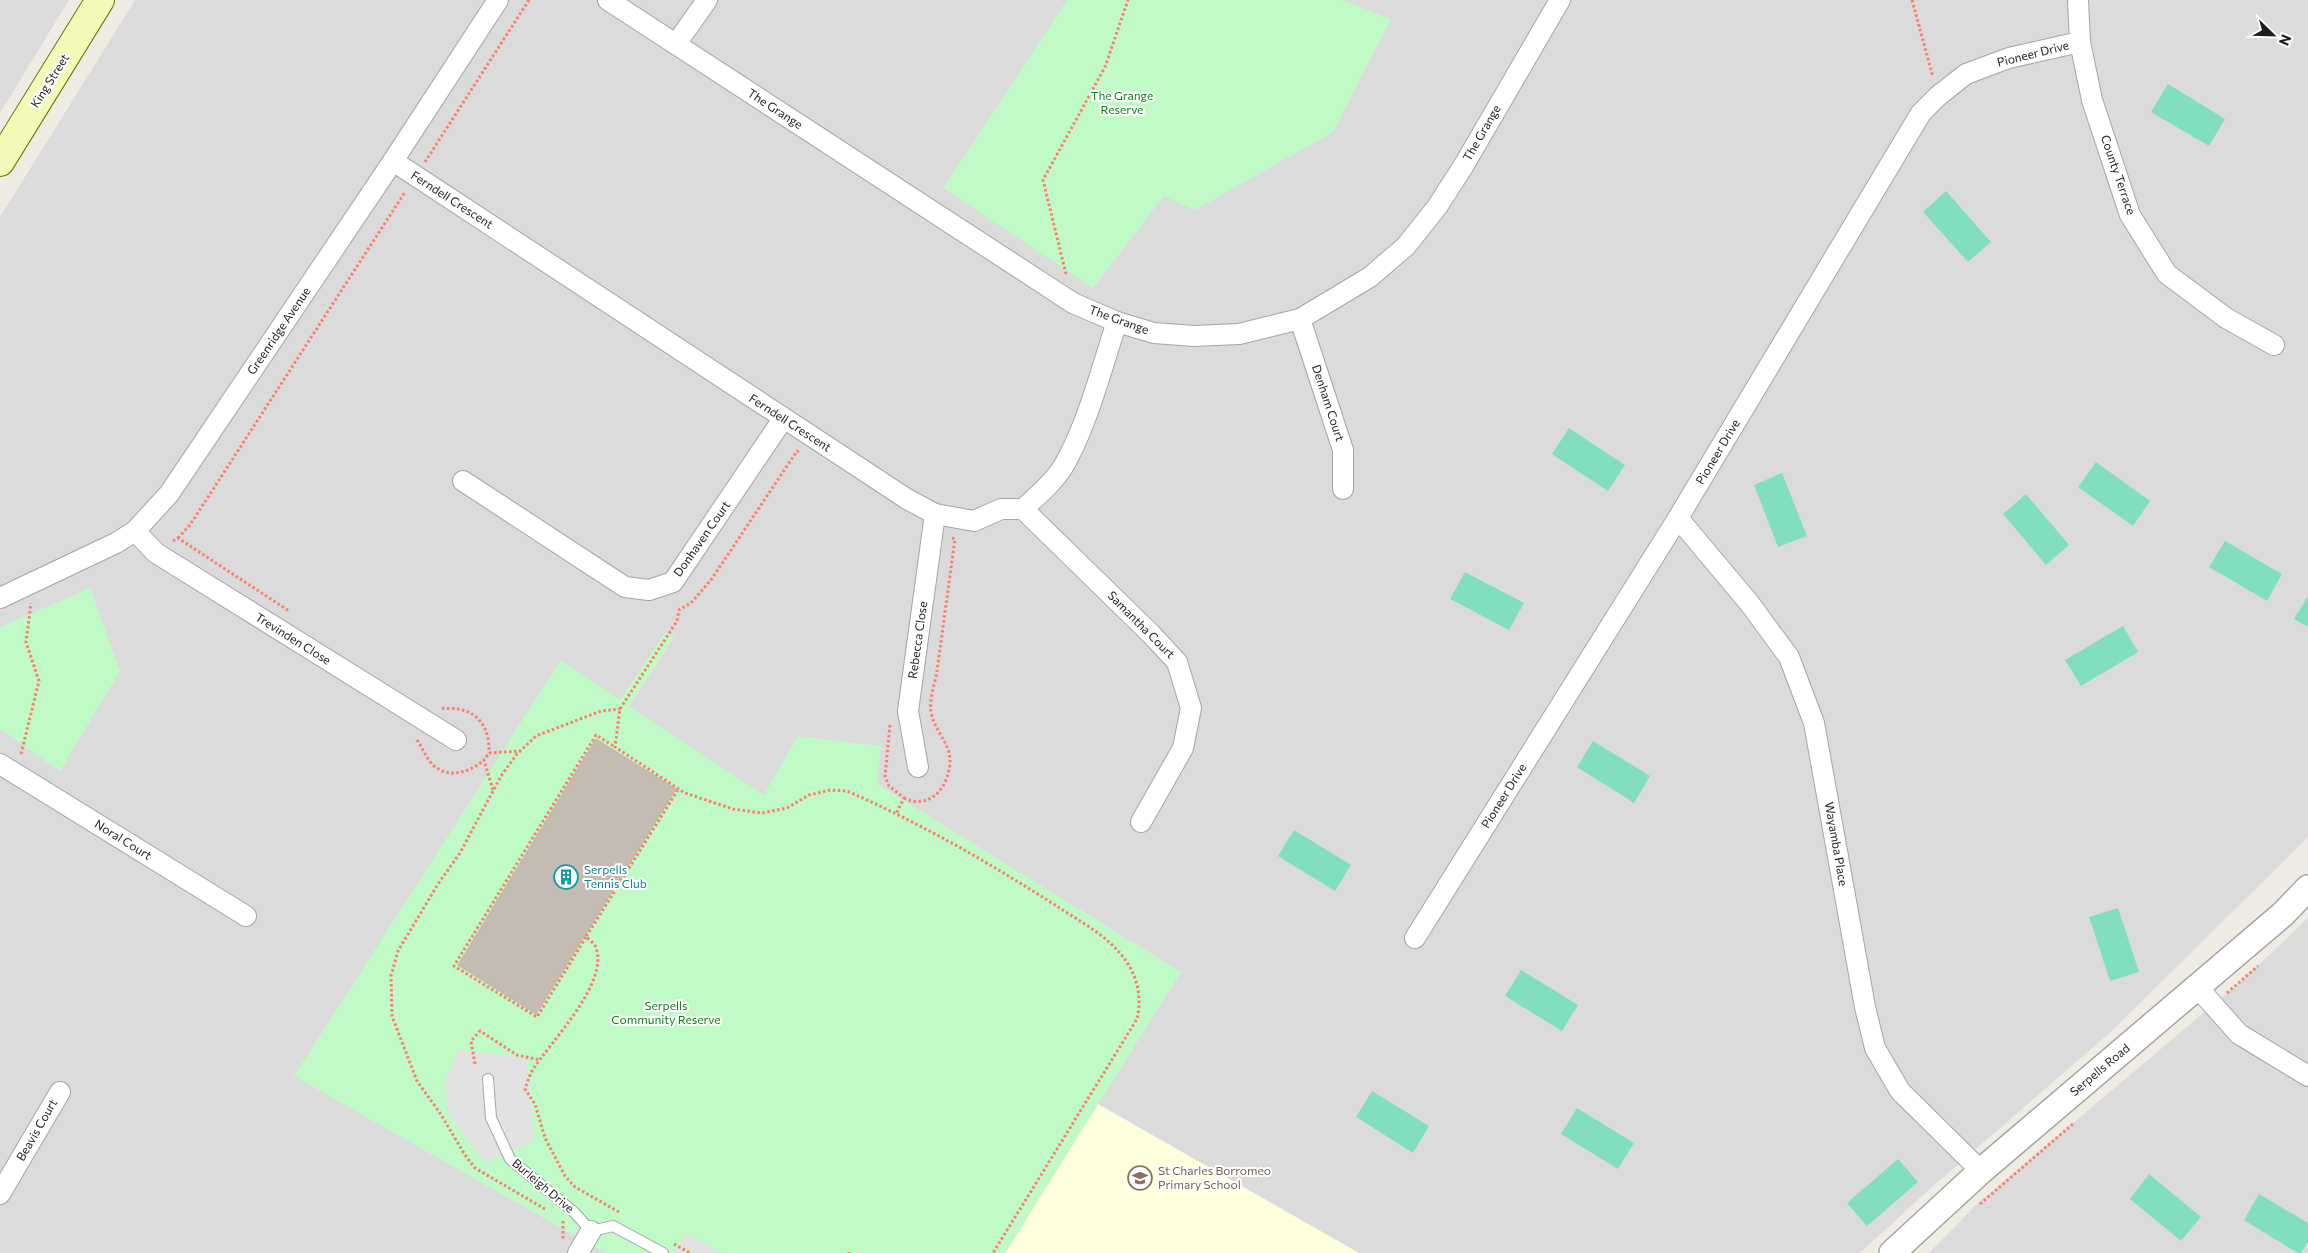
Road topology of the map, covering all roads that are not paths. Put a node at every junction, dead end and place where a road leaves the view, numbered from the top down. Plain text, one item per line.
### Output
1 (100, 0) edge
2 (498, 0) edge
3 (608, 0) edge
4 (706, 0) edge
5 (1560, 0) edge
6 (2078, 0) edge
7 (2080, 42) junction
8 (676, 44) junction
9 (393, 161) junction
10 (0, 162) edge
11 (1300, 319) junction
12 (1117, 322) junction
13 (2274, 346) dead end
14 (783, 419) junction
15 (463, 481) dead end
16 (1343, 489) dead end
17 (1023, 509) junction
18 (936, 514) junction
19 (1678, 518) junction
20 (135, 531) junction
21 (0, 598) edge
22 (456, 740) dead end
23 (918, 767) dead end
24 (8, 769) edge
25 (1141, 822) dead end
26 (2308, 888) edge
27 (246, 916) dead end
28 (1415, 938) dead end
29 (2198, 988) junction
30 (2308, 1076) edge
31 (488, 1079) dead end
32 (60, 1092) dead end
33 (1981, 1171) junction
34 (0, 1194) edge
35 (591, 1231) junction
36 (569, 1249) edge
37 (663, 1253) edge
38 (1892, 1253) edge

1 - 10 main road, King Street
2 - 9 street, Greenridge Avenue
3 - 8 street, The Grange
4 - 8 street
5 - 11 street, The Grange
6 - 7 street, County Terrace
7 - 13 street, County Terrace
7 - 19 street, Pioneer Drive
8 - 12 street, The Grange
9 - 14 street, Ferndell Crescent
9 - 20 street, Greenridge Avenue
11 - 12 street, The Grange
11 - 16 street, Denham Court
12 - 17 street
14 - 15 street, Donhaven Court
14 - 18 street, Ferndell Crescent
17 - 18 street, Ferndell Crescent
17 - 25 street, Samantha Court
18 - 23 street, Rebecca Close
19 - 28 street, Pioneer Drive
19 - 33 street, Wayamba Place
20 - 21 street, Greenridge Avenue
20 - 22 street, Trevinden Close
24 - 27 street, Noral Court
26 - 29 street, Serpells Road
29 - 30 street
29 - 33 street, Serpells Road
31 - 35 lane, Burleigh Drive
32 - 34 street, Beavis Court
33 - 38 street, Serpells Road
35 - 36 street
35 - 37 lane

